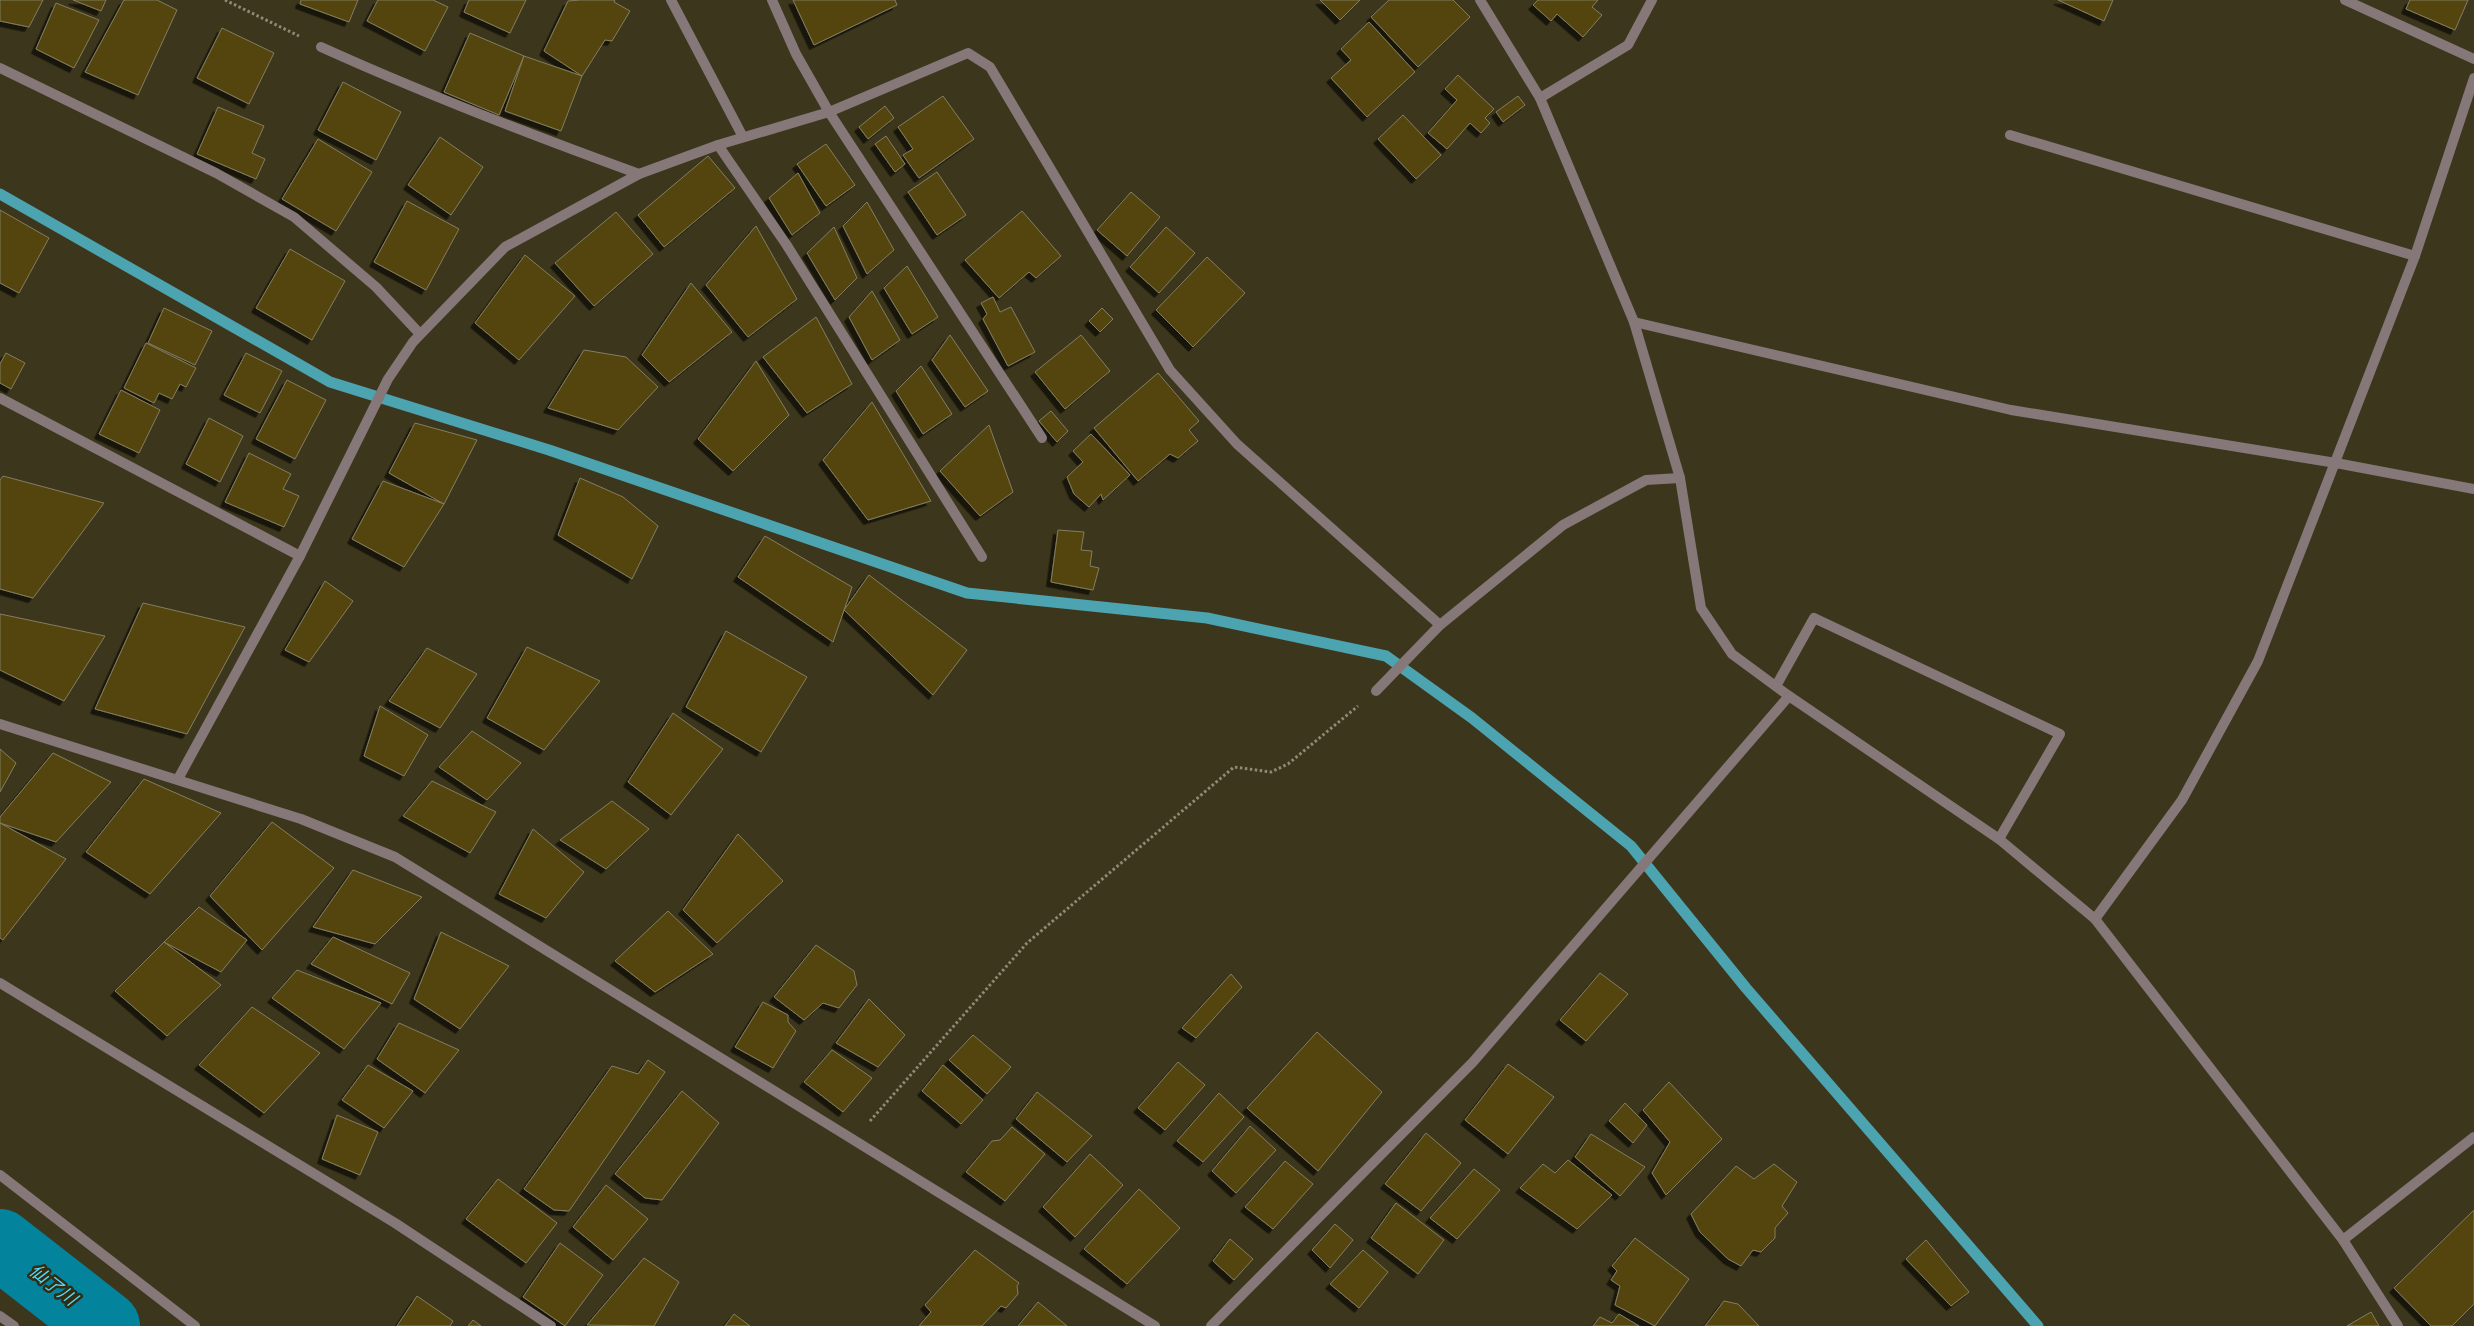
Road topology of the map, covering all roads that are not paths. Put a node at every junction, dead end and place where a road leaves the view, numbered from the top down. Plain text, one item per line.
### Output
1 (670, 0) edge
2 (772, 0) edge
3 (1480, 0) edge
4 (1652, 0) edge
5 (2345, 0) edge
6 (321, 47) road end
7 (2474, 58) edge
8 (0, 68) edge
9 (2474, 78) edge
10 (1540, 98) junction
11 (829, 112) junction
12 (2010, 135) dead end
13 (743, 137) junction
14 (718, 145) junction
15 (639, 174) junction
16 (2415, 256) junction
17 (1634, 322) junction
18 (420, 334) junction
19 (0, 398) edge
20 (1042, 438) dead end
21 (2336, 463) junction
22 (1680, 478) junction
23 (2474, 489) edge
24 (300, 556) junction
25 (982, 558) dead end
26 (1440, 625) junction
27 (1776, 686) junction
28 (1376, 691) road end
29 (1789, 696) junction
30 (0, 724) edge
31 (178, 779) junction
32 (1999, 839) junction
33 (2095, 919) junction
34 (0, 984) edge
35 (2474, 1137) edge
36 (0, 1175) edge
37 (2343, 1240) junction
38 (0, 1316) edge
39 (14, 1326) edge
40 (195, 1326) edge
41 (551, 1326) edge
42 (1155, 1326) edge
43 (1211, 1326) edge
44 (2398, 1326) edge

1 - 13 street
2 - 11 street
3 - 10 street
4 - 10 street
5 - 7 street
6 - 15 street
8 - 18 street
9 - 16 street
10 - 17 street
11 - 13 street
11 - 20 street
11 - 26 street
12 - 16 street
13 - 14 street
14 - 15 street
14 - 25 street
15 - 18 street
16 - 21 street
17 - 21 street
17 - 22 street
18 - 24 street
19 - 24 street
21 - 23 street
21 - 33 street
22 - 26 street
22 - 27 street
24 - 31 street
26 - 28 street
27 - 29 street
27 - 32 street
29 - 32 street
29 - 43 street
30 - 31 street
31 - 42 street
32 - 33 street
33 - 37 street
34 - 41 street
35 - 37 street
36 - 40 street
37 - 44 street
38 - 39 street

